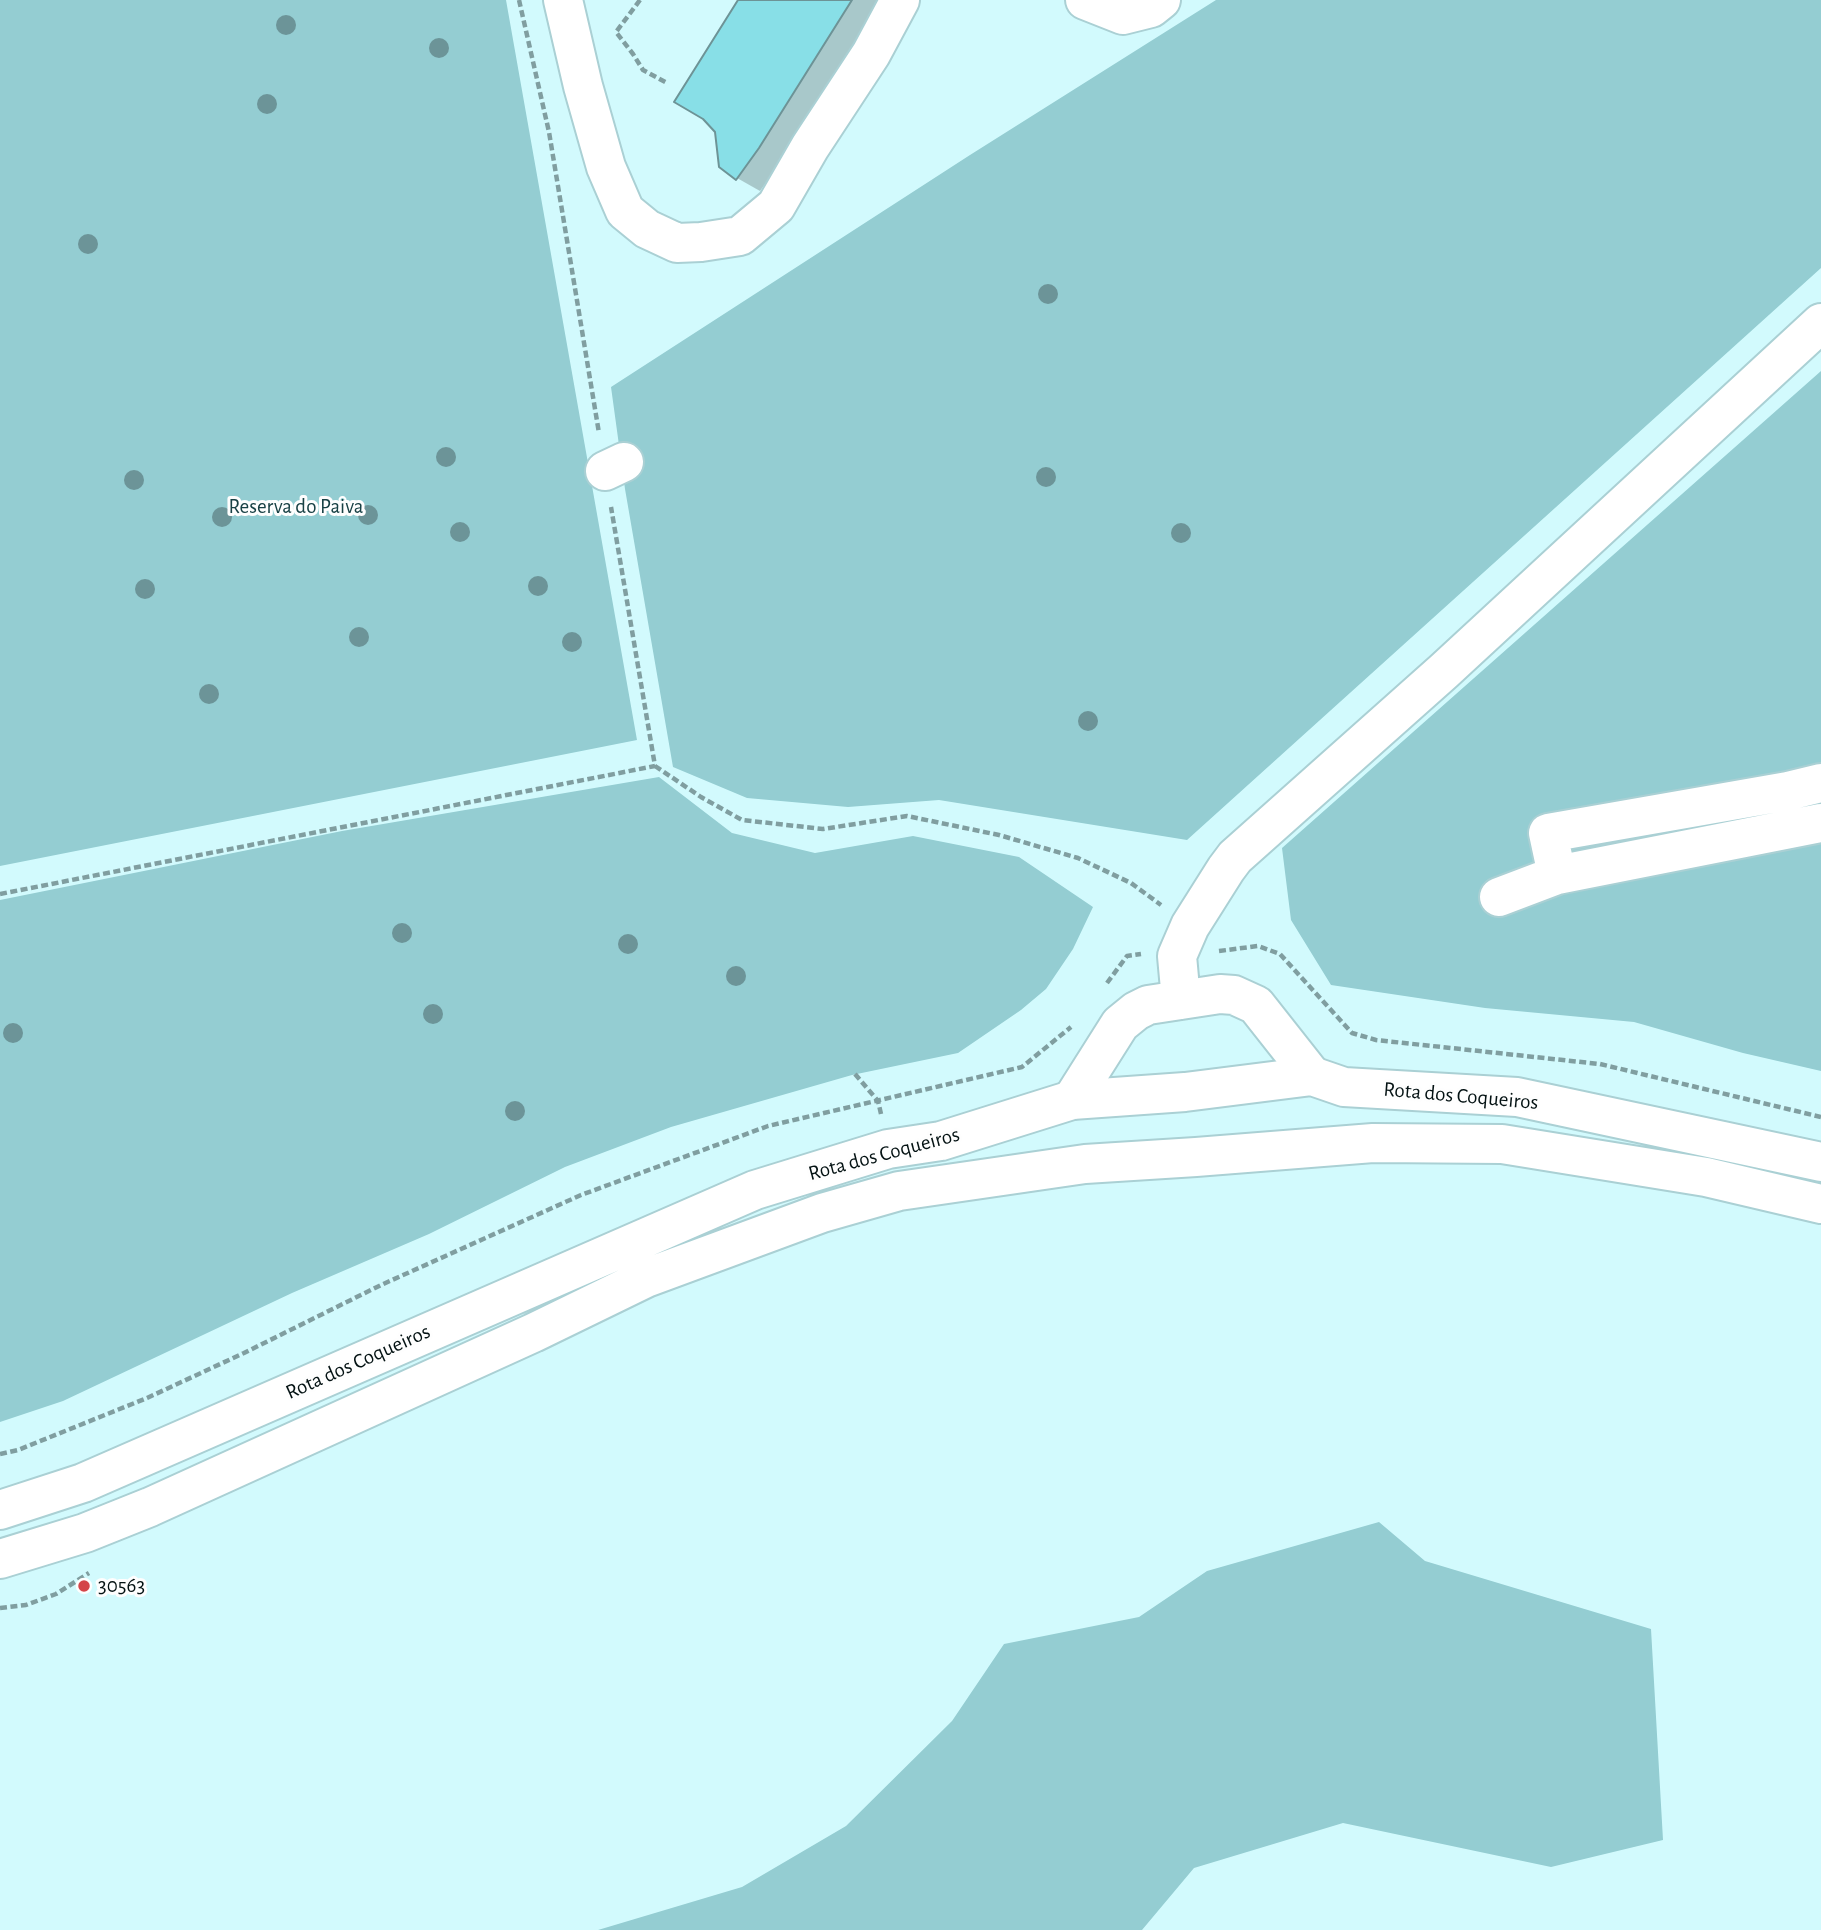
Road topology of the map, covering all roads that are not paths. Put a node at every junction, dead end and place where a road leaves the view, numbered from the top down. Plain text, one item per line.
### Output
1 (563, 0) edge
2 (900, 0) edge
3 (1085, 0) edge
4 (1161, 0) edge
5 (1821, 323) edge
6 (1805, 787) edge
7 (1809, 825) edge
8 (1558, 875) junction
9 (1499, 897) dead end
10 (1181, 1000) junction
11 (1312, 1076) junction
12 (1072, 1100) junction
13 (1821, 1162) edge
14 (1821, 1204) edge
15 (0, 1510) edge
16 (0, 1559) edge

1 - 2 main road
3 - 4 main road
5 - 10 main road
6 - 7 main road
6 - 8 main road
7 - 8 main road
8 - 9 main road
10 - 11 main road
10 - 12 main road
11 - 12 main road, Rota dos Coqueiros
11 - 13 main road, Rota dos Coqueiros
12 - 15 main road, Rota dos Coqueiros
14 - 16 main road, Rota dos Coqueiros

